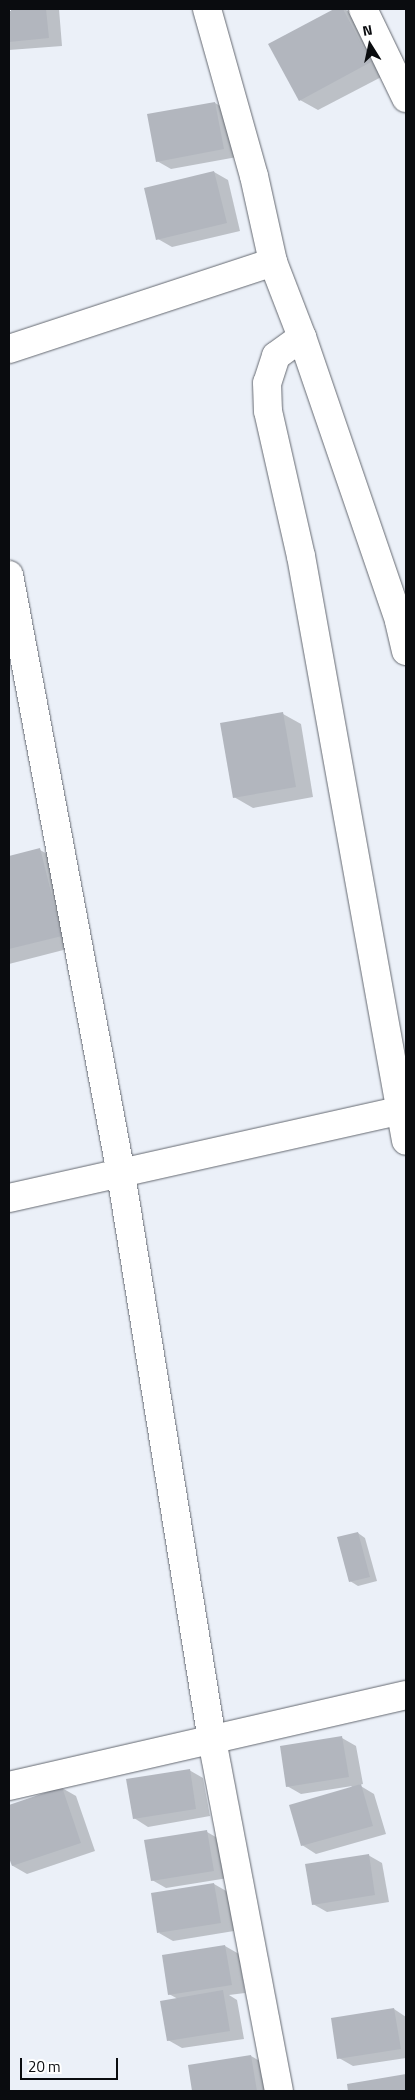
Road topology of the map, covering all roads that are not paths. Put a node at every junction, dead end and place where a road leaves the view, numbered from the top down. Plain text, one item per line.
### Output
1 (207, 9) edge
2 (363, 9) edge
3 (406, 98) edge
4 (273, 262) junction
5 (302, 338) junction
6 (9, 349) edge
7 (9, 575) edge
8 (402, 619) edge
9 (406, 651) edge
10 (404, 1109) edge
11 (406, 1141) edge
12 (121, 1174) junction
13 (9, 1198) edge
14 (406, 1694) edge
15 (212, 1740) junction
16 (9, 1786) edge
17 (279, 2091) edge

1 - 4 street
2 - 3 street
4 - 5 street
4 - 6 street
5 - 8 street
5 - 10 street
7 - 12 street
8 - 9 street
10 - 11 street
10 - 12 street
12 - 13 street
12 - 15 street
14 - 15 street
15 - 16 street
15 - 17 street

